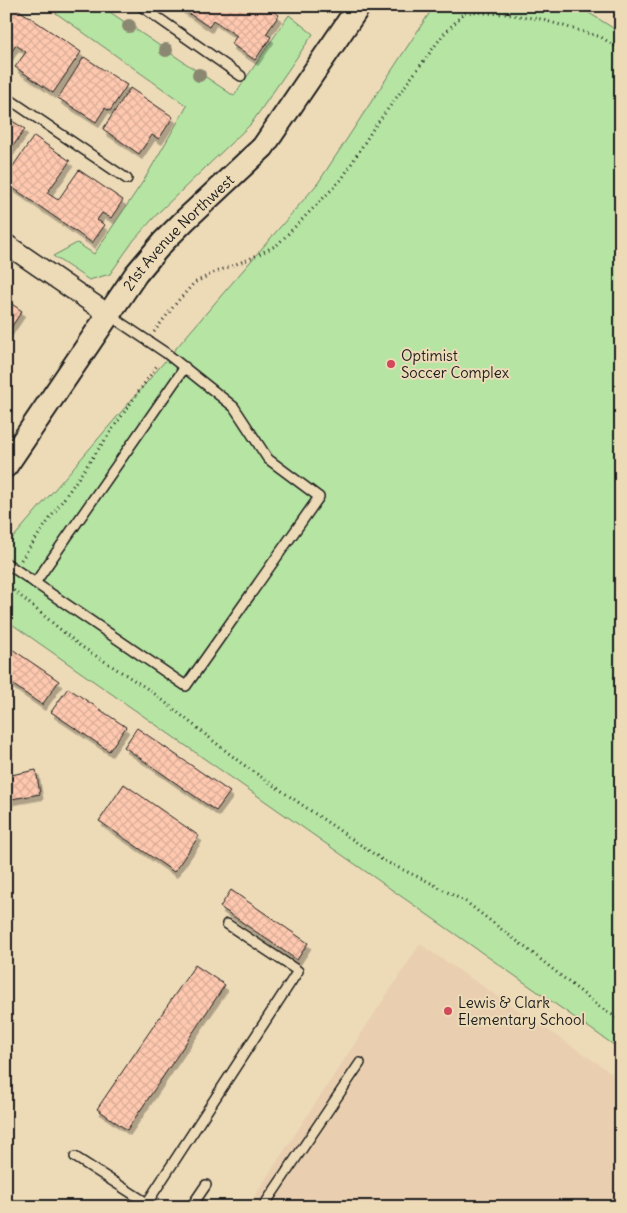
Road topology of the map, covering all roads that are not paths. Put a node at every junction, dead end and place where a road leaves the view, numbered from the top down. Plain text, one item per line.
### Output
1 (141, 6) edge
2 (360, 6) edge
3 (241, 76) dead end
4 (6, 97) edge
5 (127, 179) dead end
6 (6, 244) edge
7 (108, 314) junction
8 (185, 367) junction
9 (6, 466) edge
10 (6, 563) edge
11 (35, 582) junction
12 (227, 924) dead end
13 (360, 1063) dead end
14 (75, 1157) dead end
15 (206, 1185) dead end
16 (150, 1205) edge
17 (192, 1207) edge
18 (263, 1207) edge

1 - 3 lane
2 - 7 street, 21st Avenue Northwest
4 - 5 lane
6 - 7 street
7 - 8 lane
7 - 9 street, 21st Avenue Northwest
8 - 11 lane
8 - 11 lane
10 - 11 lane
12 - 16 lane
13 - 18 lane
14 - 16 lane
15 - 17 lane

